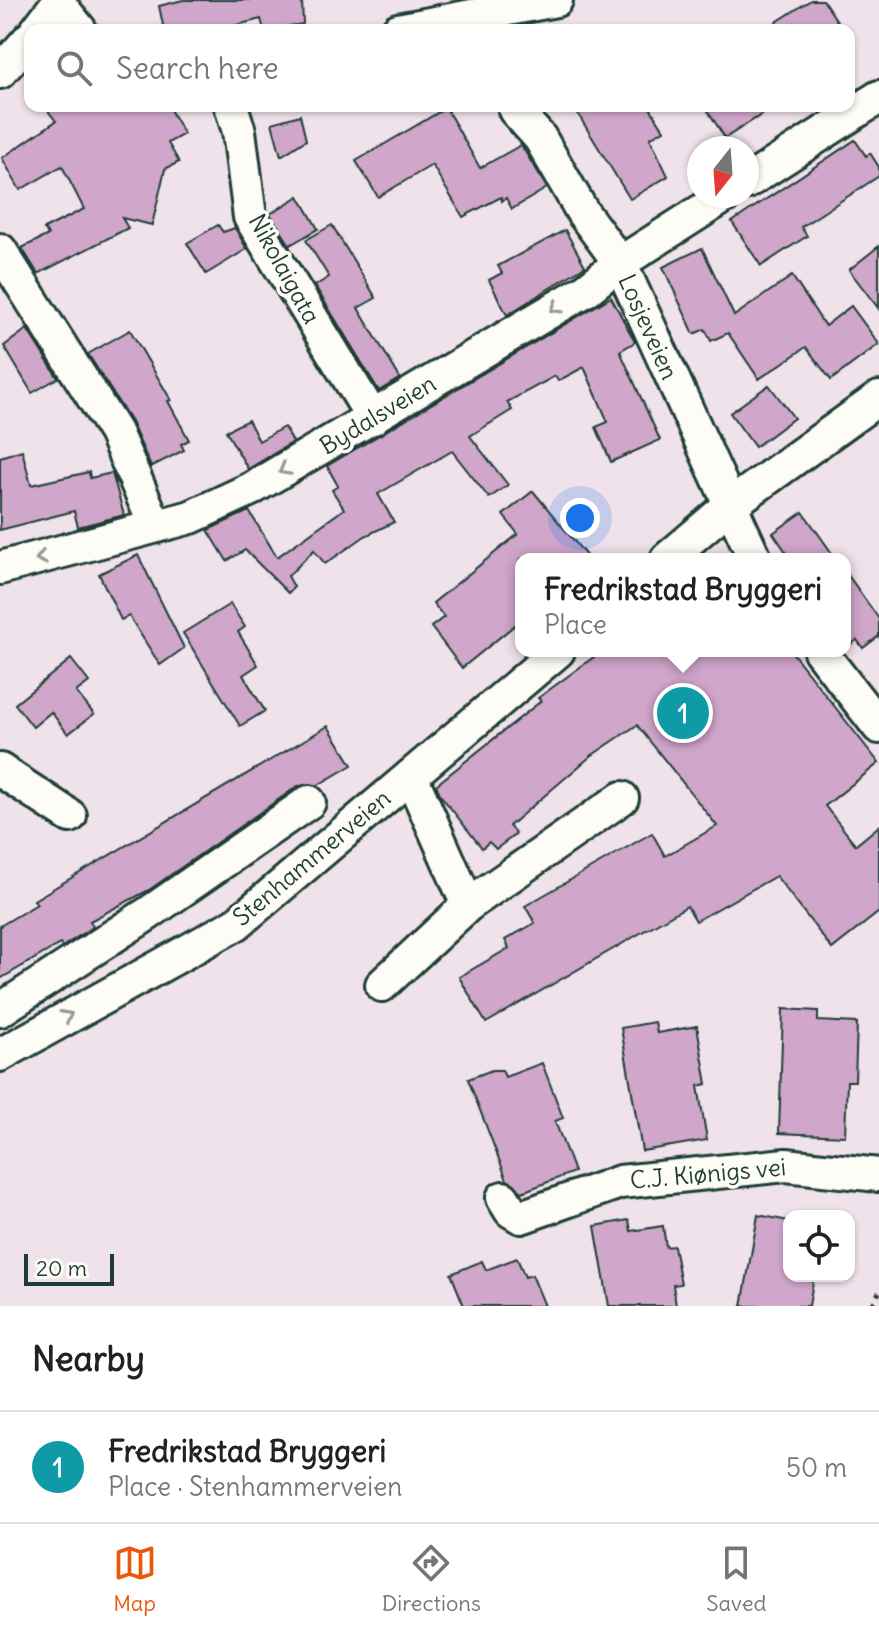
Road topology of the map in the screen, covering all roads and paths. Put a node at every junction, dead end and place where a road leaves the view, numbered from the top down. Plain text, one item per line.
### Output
1 (556, 0) edge
2 (60, 2) edge
3 (42, 24) edge
4 (76, 24) edge
5 (430, 24) edge
6 (24, 45) edge
7 (0, 72) edge
8 (879, 97) edge
9 (233, 112) edge
10 (517, 112) edge
11 (759, 174) edge
12 (706, 208) edge
13 (0, 250) edge
14 (620, 263) junction
15 (879, 398) edge
16 (373, 418) junction
17 (729, 506) junction
18 (155, 525) junction
19 (674, 553) edge
20 (752, 553) edge
21 (0, 568) edge
22 (551, 657) edge
23 (825, 657) edge
24 (879, 725) edge
25 (0, 770) edge
26 (411, 776) junction
27 (622, 798) dead end
28 (309, 802) dead end
29 (70, 816) dead end
30 (468, 905) junction
31 (149, 913) junction
32 (174, 959) junction
33 (382, 985) dead end
34 (0, 1010) edge
35 (0, 1055) edge
36 (879, 1175) edge
37 (503, 1198) dead end
38 (879, 1292) edge
39 (872, 1306) edge

1 - 5 street
2 - 3 street
2 - 4 street
6 - 7 street
8 - 11 street
9 - 16 street, Nikolaigata
10 - 14 street, Losjeveien
12 - 14 street, Bydalsveien
13 - 18 street
14 -> 16 street, Bydalsveien
14 - 17 street, Losjeveien
15 - 17 street
16 -> 18 street, Bydalsveien
17 - 19 street
17 - 20 street, Losjeveien
18 -> 21 street, Bydalsveien
22 - 26 street, Stenhammerveien
23 - 24 street
25 - 29 street
26 - 30 street
26 - 32 street, Stenhammerveien
27 - 30 street
28 - 31 street
30 - 33 street
31 - 32 street
31 - 34 street
35 -> 32 street, Stenhammerveien
36 - 37 street, C.J. Kiønigs vei
38 - 39 path

